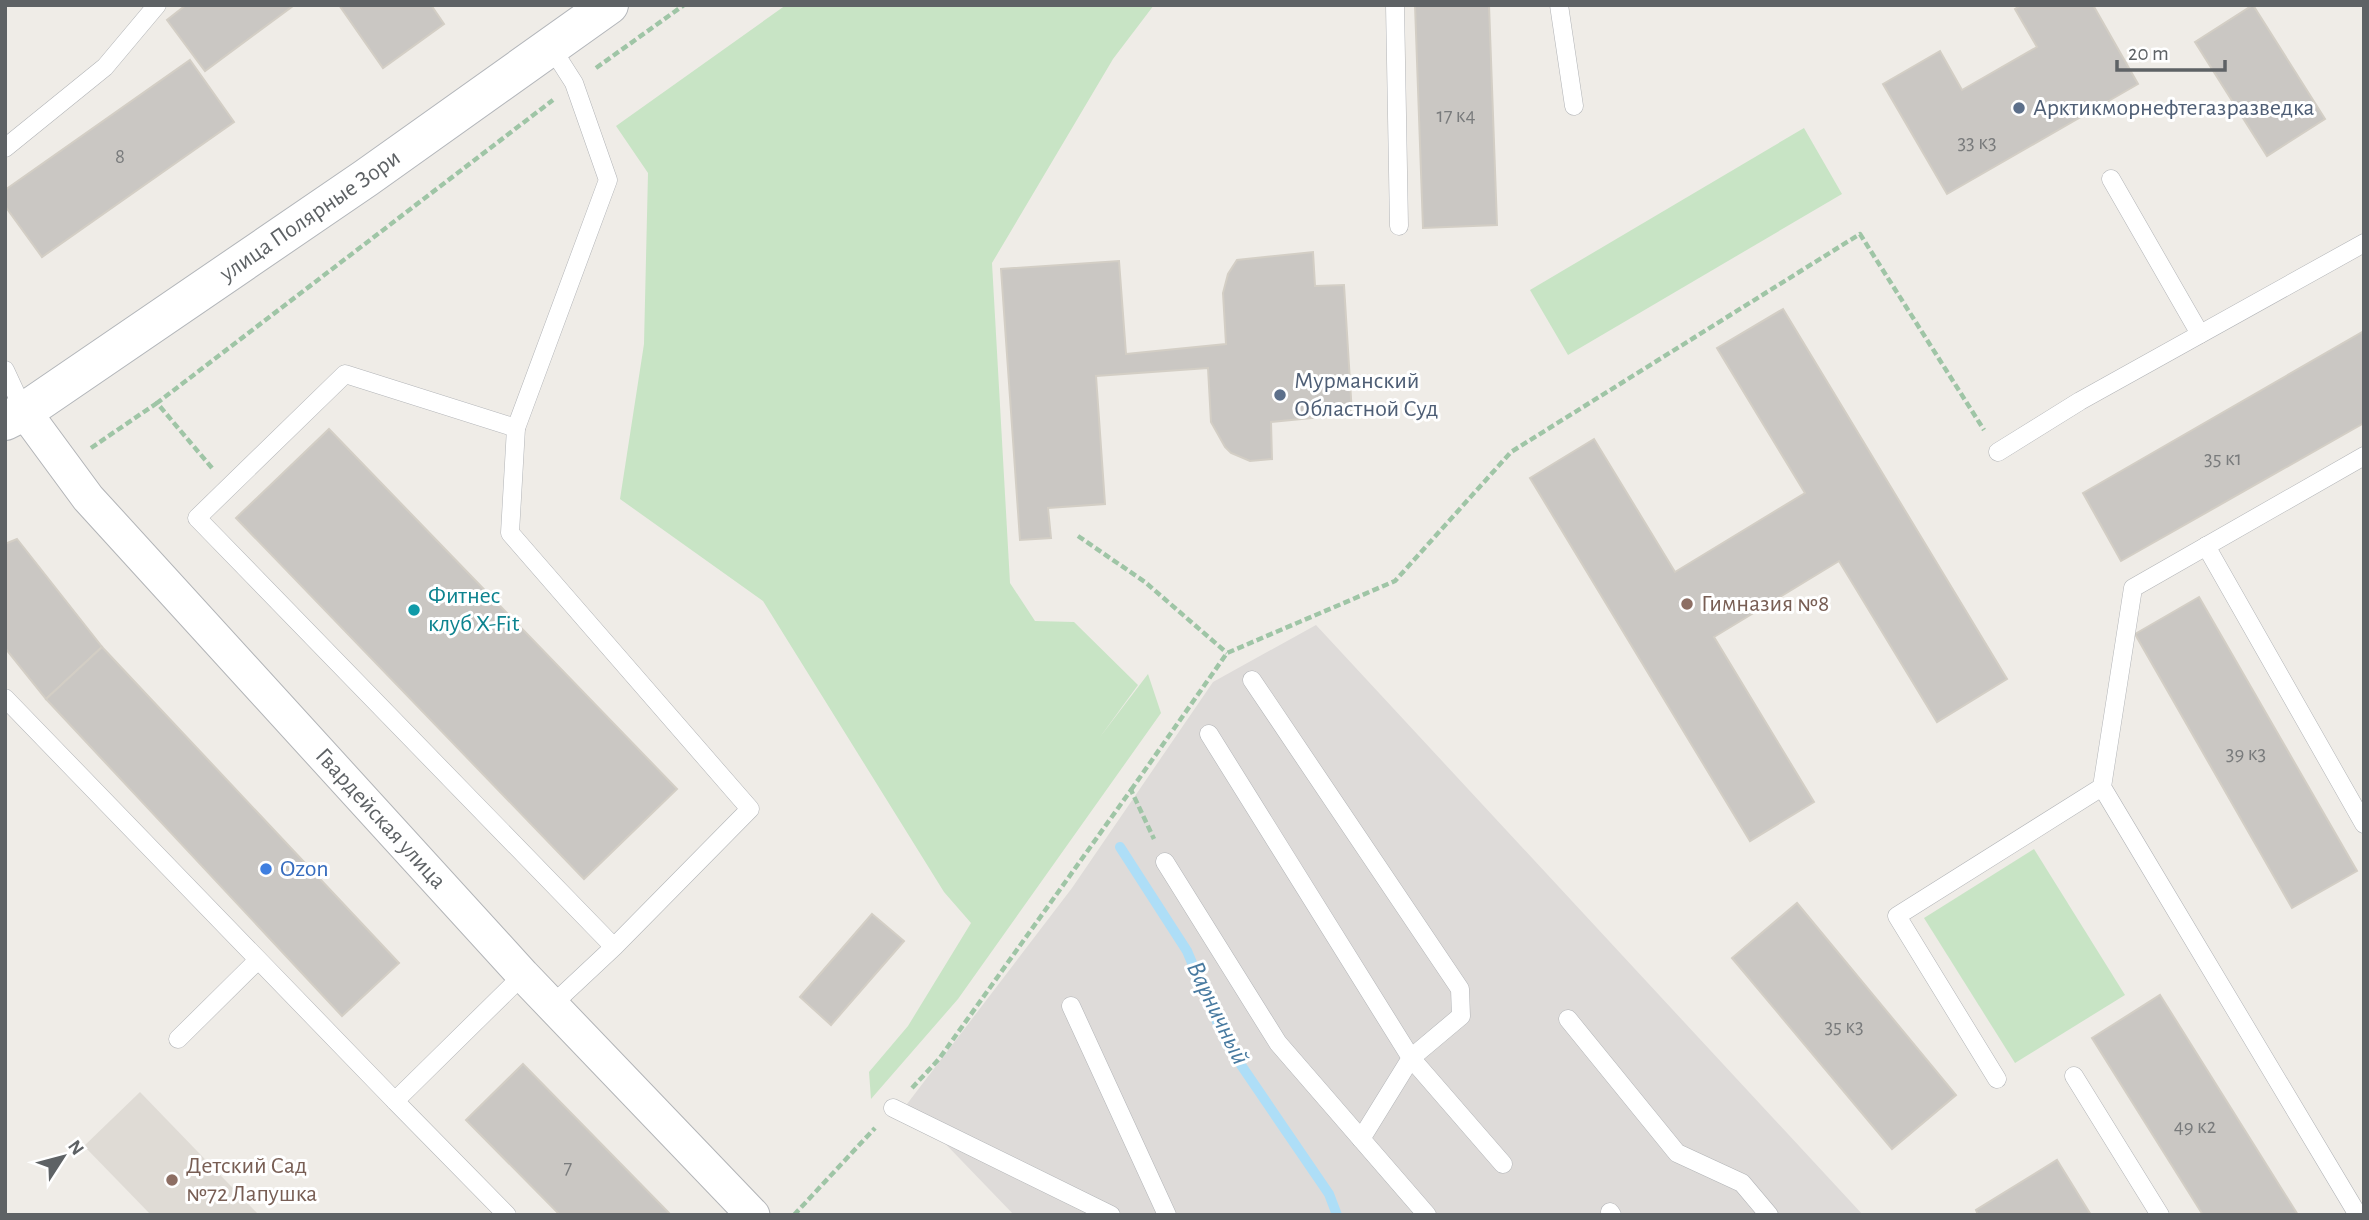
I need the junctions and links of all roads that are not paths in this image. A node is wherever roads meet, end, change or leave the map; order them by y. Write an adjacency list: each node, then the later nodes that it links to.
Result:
1 (157, 5): 7 (lane)
2 (610, 5): 5 (main road, улица Полярные Зори)
3 (1395, 5): 9 (lane)
4 (1559, 5): 6 (lane)
5 (551, 47): 13 (main road, улица Полярные Зори); 14 (lane)
6 (1574, 106)
7 (5, 148)
8 (2111, 179): 11 (lane)
9 (1399, 226)
10 (2364, 243): 11 (lane)
11 (2200, 334): 15 (lane)
12 (5, 370): 13 (lane)
13 (15, 416): 26 (street, Гвардейская улица)
14 (516, 428): 24 (lane); 24 (lane)
15 (1998, 452)
16 (2364, 456): 17 (lane)
17 (2206, 546): 21 (lane); 22 (lane)
18 (1252, 680): 31 (lane)
19 (5, 698): 25 (lane)
20 (1209, 734): 31 (lane)
21 (2102, 787): 33 (lane); 45 (lane)
22 (2364, 824)
23 (1165, 862): 36 (lane)
24 (614, 947): 27 (lane)
25 (258, 960): 30 (lane); 34 (lane)
26 (523, 975): 27 (street, Гвардейская улица); 34 (lane)
27 (552, 1005): 39 (street, Гвардейская улица)
28 (1071, 1006): 41 (lane)
29 (1568, 1019): 43 (lane)
30 (178, 1039)
31 (1411, 1058): 36 (lane); 37 (lane)
32 (2074, 1076): 44 (lane)
33 (1997, 1079)
34 (395, 1101): 38 (lane)
35 (893, 1108): 40 (lane)
36 (1361, 1139): 42 (lane)
37 (1503, 1164)
38 (508, 1215)
39 (753, 1215)
40 (1111, 1215)
41 (1167, 1215)
42 (1427, 1215)
43 (1769, 1215)
44 (2160, 1215)
45 (2358, 1215)

